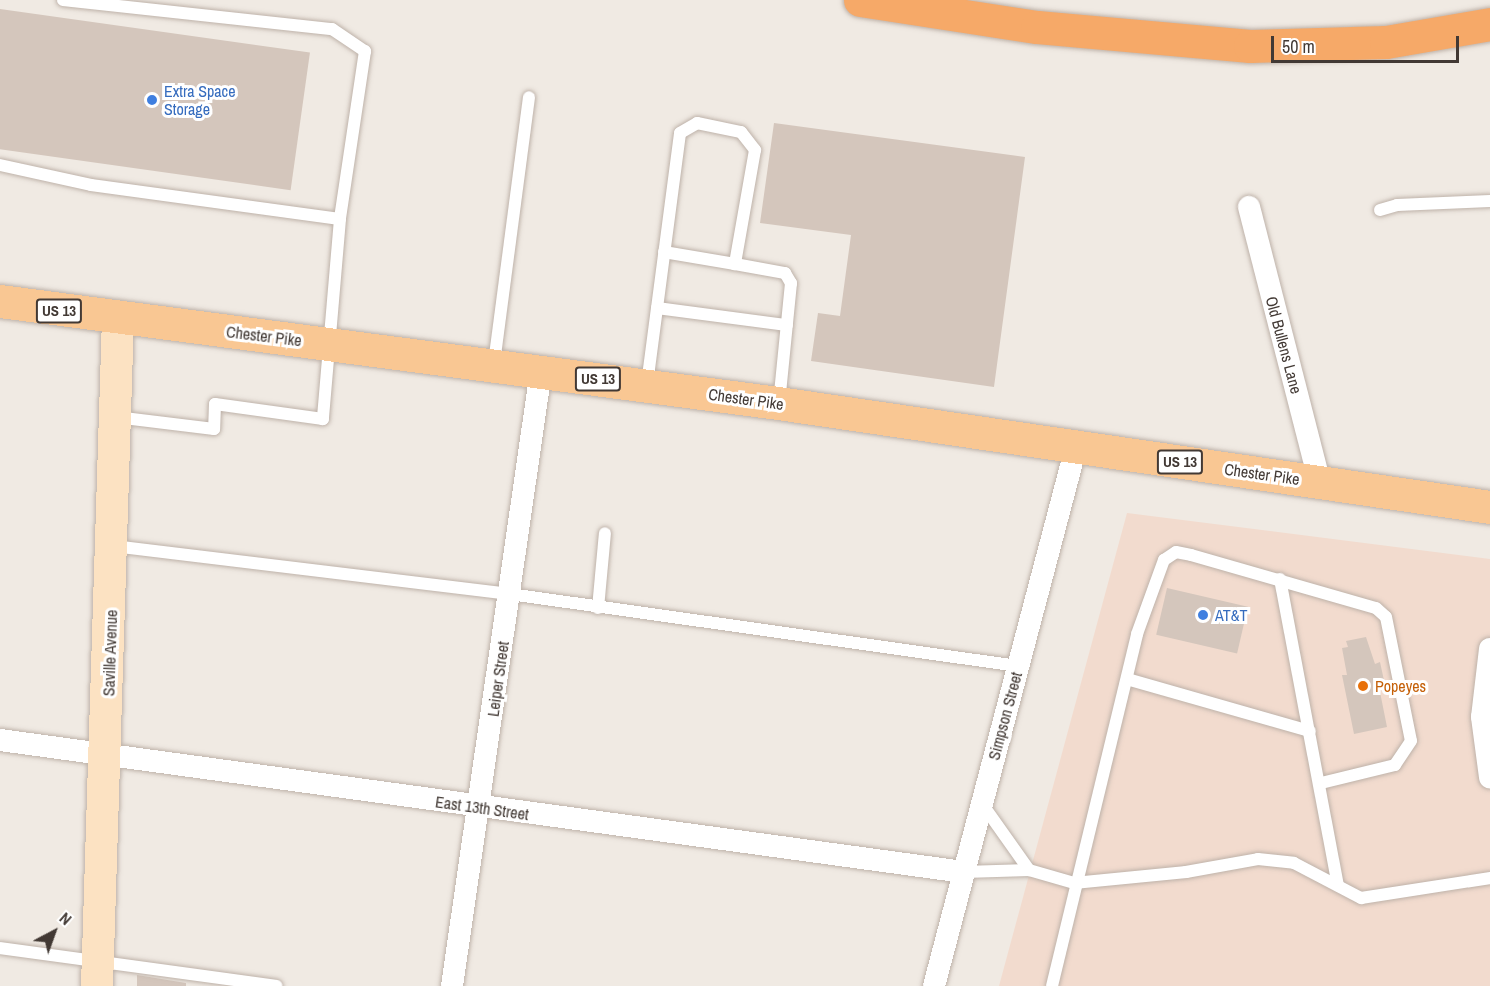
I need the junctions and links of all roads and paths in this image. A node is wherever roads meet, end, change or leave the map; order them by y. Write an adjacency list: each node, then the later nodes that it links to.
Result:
1 (63, 0): 9 (lane)
2 (860, 0): 3 (highway)
3 (1490, 24)
4 (529, 97): 17 (lane)
5 (0, 165): 9 (lane)
6 (1490, 201): 8 (lane)
7 (1249, 207): 23 (street, Old Bullens Lane)
8 (1380, 210)
9 (340, 219): 16 (lane)
10 (664, 252): 11 (lane); 11 (lane); 13 (lane)
11 (735, 264): 15 (lane)
12 (0, 301): 14 (main road, Chester Pike / US 13)
13 (657, 308): 15 (lane); 19 (lane)
14 (118, 319): 16 (main road, Chester Pike / US 13); 21 (street, Saville Avenue)
15 (787, 325): 20 (lane)
16 (332, 344): 17 (main road, Chester Pike / US 13); 21 (lane)
17 (494, 364): 18 (main road, Chester Pike / US 13)
18 (541, 371): 19 (main road, Chester Pike / US 13); 28 (street, Leiper Street)
19 (647, 385): 20 (main road, Chester Pike / US 13)
20 (778, 403): 22 (main road, Chester Pike / US 13)
21 (116, 417): 26 (street, Saville Avenue)
22 (1076, 447): 23 (main road, Chester Pike / US 13); 31 (street, Simpson Street)
23 (1320, 483): 24 (main road, Chester Pike / US 13)
24 (1490, 507)
25 (604, 533): 29 (lane)
26 (113, 546): 28 (lane); 35 (street, Saville Avenue)
27 (1280, 579): 32 (lane); 33 (lane); 37 (lane)
28 (510, 594): 29 (lane); 39 (street, Leiper Street)
29 (598, 608): 31 (lane)
30 (1490, 650): 36 (street)
31 (1018, 666): 38 (street, Simpson Street)
32 (1127, 679): 33 (lane); 43 (lane)
33 (1310, 731): 37 (lane)
34 (0, 740): 35 (street, East 13th Street)
35 (107, 756): 39 (street, East 13th Street); 46 (street, Saville Avenue)
36 (1490, 777)
37 (1321, 783): 44 (lane)
38 (982, 802): 40 (lane); 41 (street, Simpson Street)
39 (479, 807): 41 (street, East 13th Street); 48 (street, Leiper Street)
40 (1029, 870): 41 (lane); 43 (lane)
41 (964, 872): 49 (street, Simpson Street)
42 (1490, 878): 44 (lane)
43 (1074, 883): 44 (lane); 50 (lane)
44 (1338, 885)
45 (0, 948): 46 (lane)
46 (97, 974): 47 (lane)
47 (276, 986)
48 (452, 986)
49 (934, 986)
50 (1052, 986)

